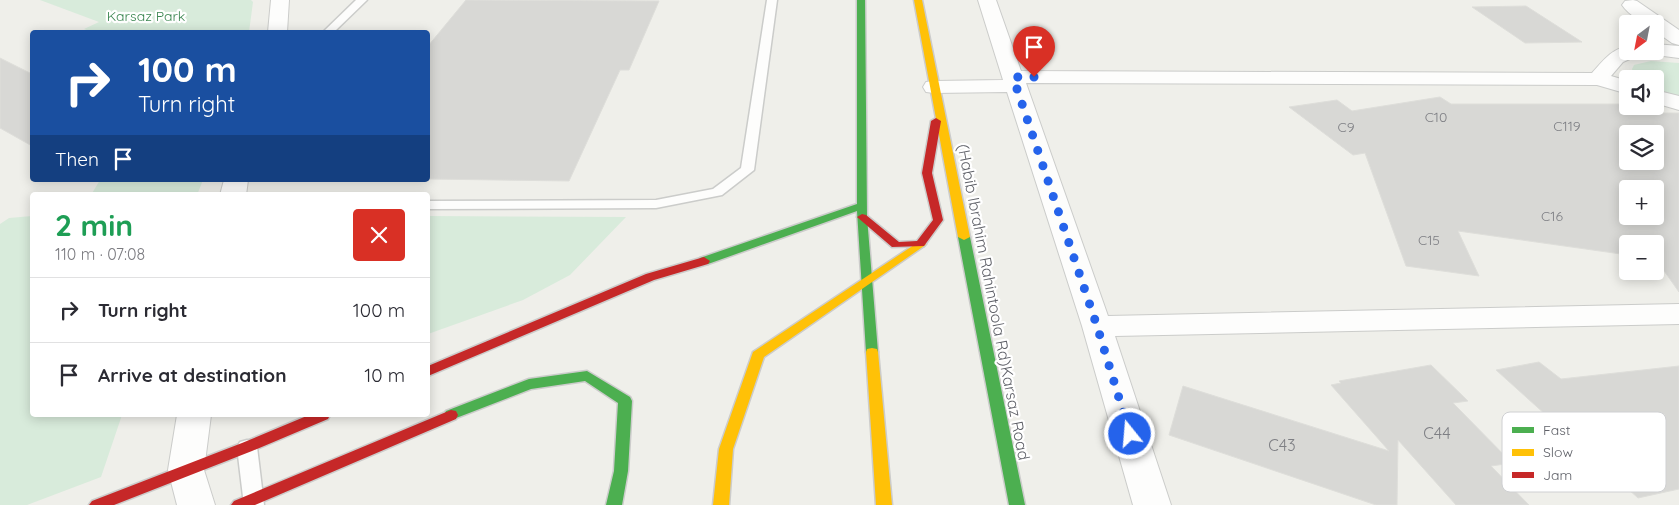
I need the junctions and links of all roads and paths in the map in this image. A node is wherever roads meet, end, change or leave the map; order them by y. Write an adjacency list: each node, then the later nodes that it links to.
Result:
1 (280, 0): 8 (street)
2 (362, 0): 9 (lane)
3 (772, 0): 20 (lane)
4 (861, 0): 21 (main road)
5 (918, 0): 17 (main road, (Habib Ibrahim Rahintoola Rd)Karsaz Road)
6 (987, 0): 15 (street)
7 (1631, 5): 10 (street)
8 (278, 30)
9 (330, 30)
10 (1679, 39)
11 (1664, 51): 12 (street)
12 (1679, 52)
13 (1619, 54): 14 (street)
14 (1598, 80): 15 (street); 16 (street)
15 (1015, 81): 17 (street); 25 (street)
16 (1619, 86)
17 (936, 96): 22 (main road); 37 (main road, (Habib Ibrahim Rahintoola Rd)Karsaz Road)
18 (1664, 99): 19 (street)
19 (1679, 103)
20 (430, 206)
21 (862, 212): 22 (main road); 23 (main road); 26 (main road)
22 (920, 244): 23 (main road)
23 (866, 282): 35 (main road); 36 (main road)
24 (1679, 314): 25 (street)
25 (1097, 326): 38 (street)
26 (430, 370)
27 (194, 417): 30 (street)
28 (318, 417): 29 (main road)
29 (247, 447): 30 (main road); 31 (lane)
30 (186, 470): 32 (main road); 33 (street)
31 (248, 503): 34 (main road)
32 (97, 505)
33 (196, 505)
34 (614, 505)
35 (721, 505)
36 (884, 505)
37 (1017, 505)
38 (1152, 505)

